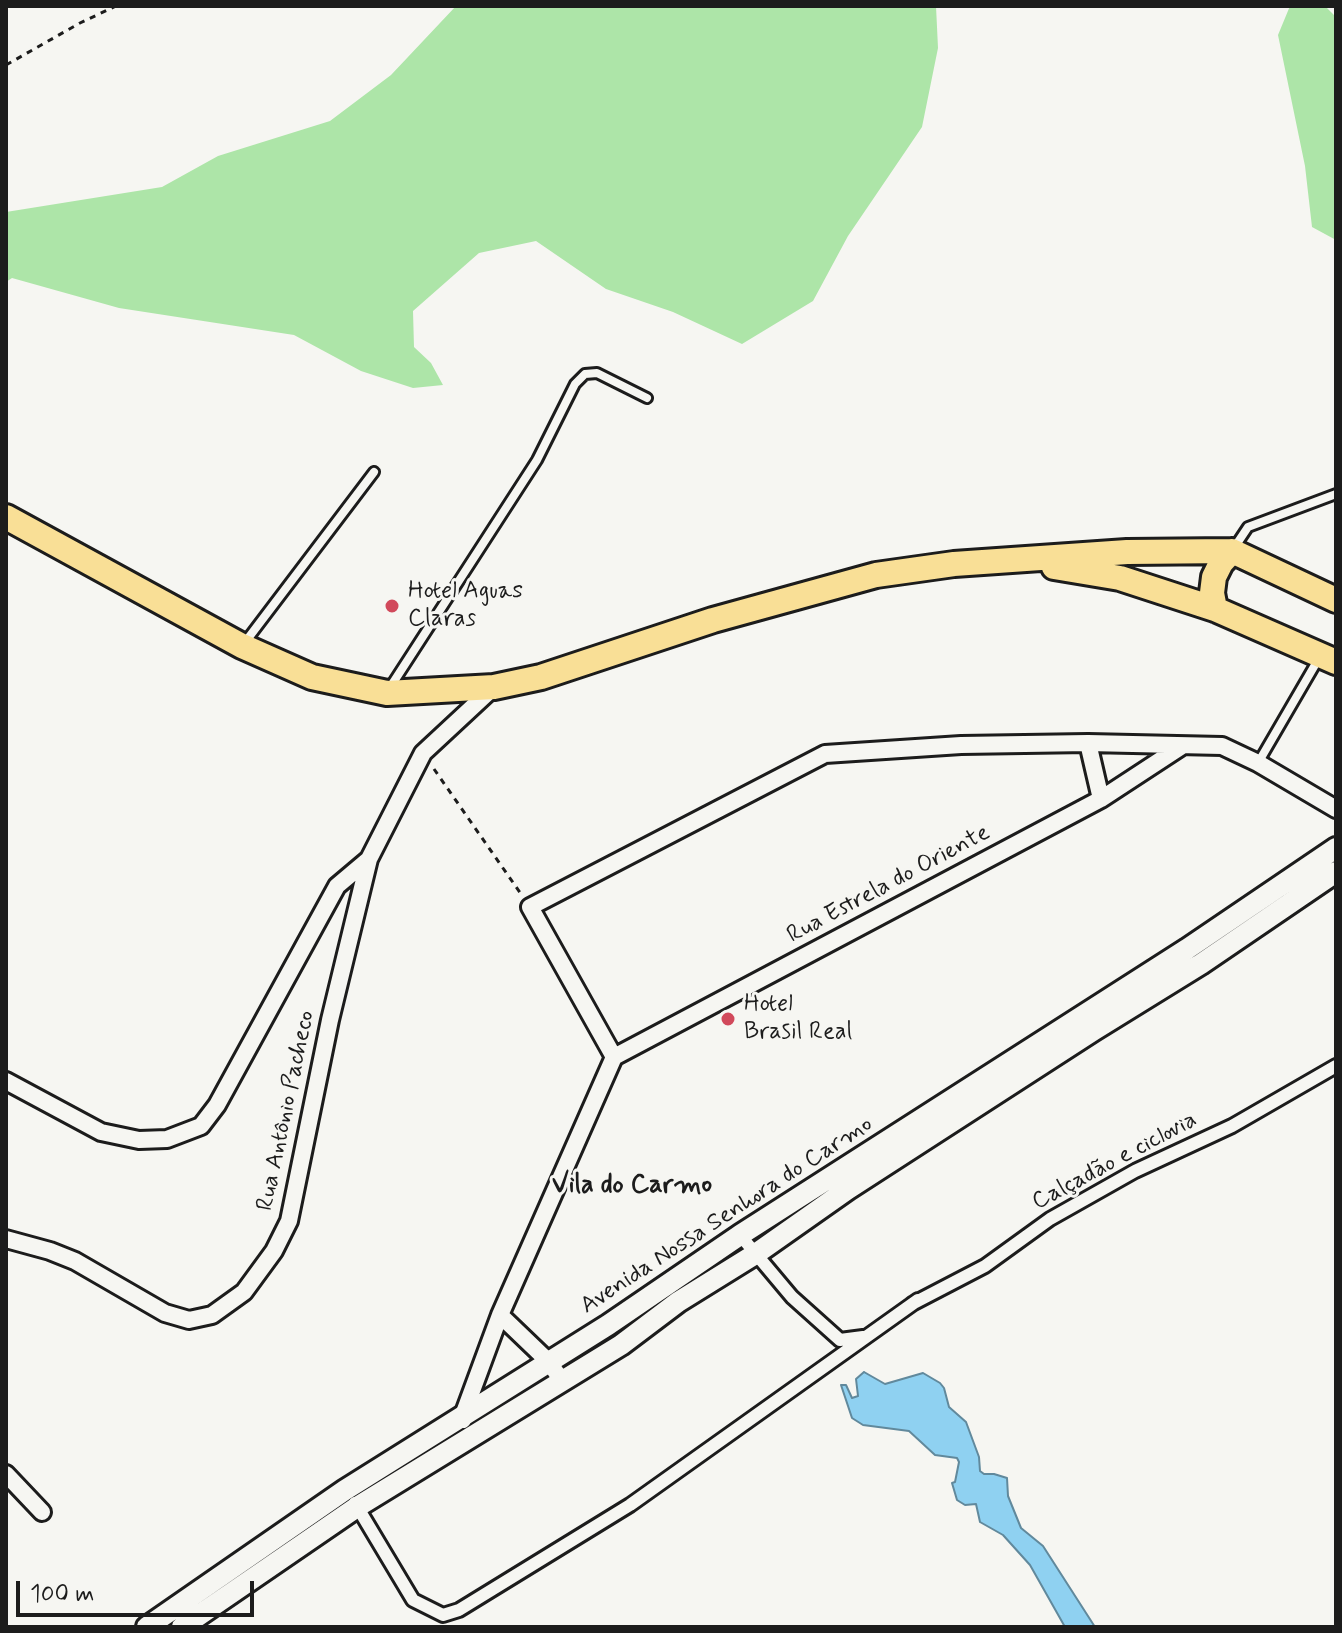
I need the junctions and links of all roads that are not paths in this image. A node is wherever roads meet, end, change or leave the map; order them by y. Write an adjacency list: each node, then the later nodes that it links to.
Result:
1 (647, 398): 12 (lane)
2 (374, 472): 9 (lane)
3 (1336, 494): 5 (lane)
4 (6, 517): 9 (main road)
5 (1232, 551): 6 (main road); 7 (main road); 8 (main road)
6 (1020, 561): 8 (main road); 11 (main road)
7 (1336, 600)
8 (1215, 609): 10 (main road)
9 (242, 646): 12 (main road)
10 (1329, 658): 15 (lane)
11 (494, 687): 12 (main road); 19 (street)
12 (387, 693)
13 (1088, 743): 14 (street); 16 (street); 22 (street)
14 (1182, 746): 15 (street); 16 (street, Rua Estrela do Oriente)
15 (1258, 763): 17 (street)
16 (1101, 799): 22 (street, Rua Estrela do Oriente)
17 (1336, 809)
18 (1336, 848): 21 (street, Avenida Nossa Senhora do Carmo)
19 (369, 859): 24 (street); 27 (street, Rua Antônio Pacheco)
20 (1336, 872): 21 (street, Avenida Nossa Senhora do Carmo)
21 (1194, 956): 25 (street, Avenida Nossa Senhora do Carmo)
22 (614, 1057): 31 (street)
23 (1336, 1066): 30 (street, Calçadão e ciclovia)
24 (6, 1081)
25 (842, 1182): 26 (street, Avenida Nossa Senhora do Carmo); 28 (street, Avenida Nossa Senhora do Carmo)
26 (740, 1235): 28 (street); 29 (street, Avenida Nossa Senhora do Carmo)
27 (6, 1239)
28 (757, 1253): 29 (street, Avenida Nossa Senhora do Carmo); 30 (street)
29 (672, 1294): 32 (street, Avenida Nossa Senhora do Carmo); 33 (street, Avenida Nossa Senhora do Carmo)
30 (918, 1300): 37 (street)
31 (500, 1315): 32 (street); 34 (street)
32 (549, 1362): 33 (street); 34 (street, Avenida Nossa Senhora do Carmo)
33 (562, 1381): 35 (street, Avenida Nossa Senhora do Carmo)
34 (462, 1418): 35 (street); 37 (street, Avenida Nossa Senhora do Carmo)
35 (473, 1437): 37 (street, Avenida Nossa Senhora do Carmo)
36 (6, 1474): 38 (street)
37 (351, 1498): 39 (street, Avenida Nossa Senhora do Carmo)
38 (42, 1512)
39 (282, 1547): 40 (street, Avenida Nossa Senhora do Carmo); 41 (street, Avenida Nossa Senhora do Carmo)
40 (147, 1627)
41 (182, 1627)

